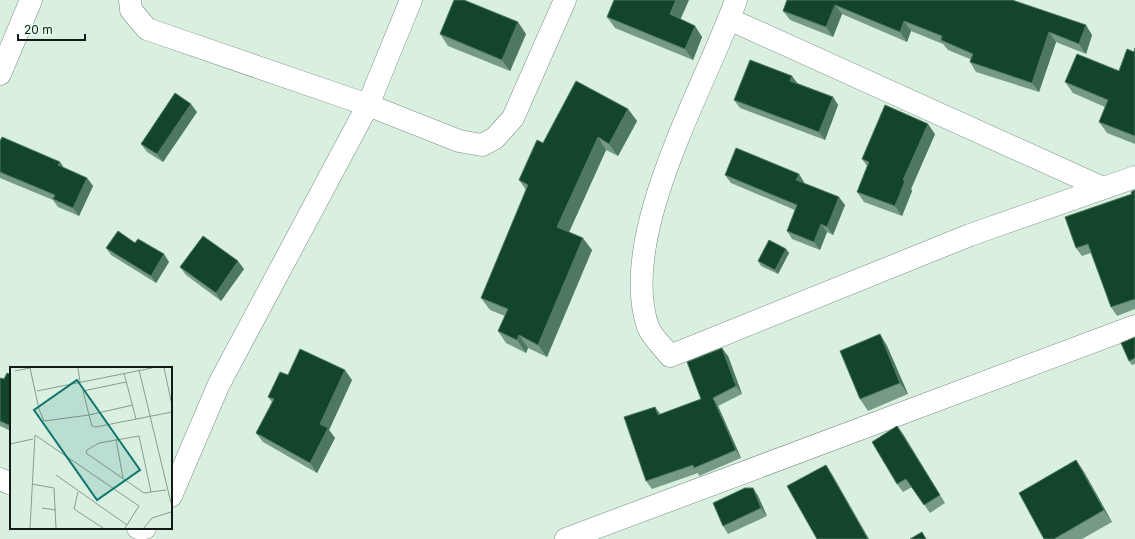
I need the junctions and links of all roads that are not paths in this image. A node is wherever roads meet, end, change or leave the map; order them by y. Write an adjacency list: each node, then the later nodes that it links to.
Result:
1 (31, 0): 6 (street)
2 (130, 0): 7 (street)
3 (411, 0): 7 (street)
4 (565, 0): 7 (street)
5 (733, 10): 9 (street); 9 (street)
6 (0, 74)
7 (368, 105): 13 (street)
8 (1135, 177): 9 (street)
9 (1103, 188)
10 (1135, 326): 14 (street)
11 (0, 479): 12 (street)
12 (10, 484)
13 (172, 494)
14 (566, 539)

